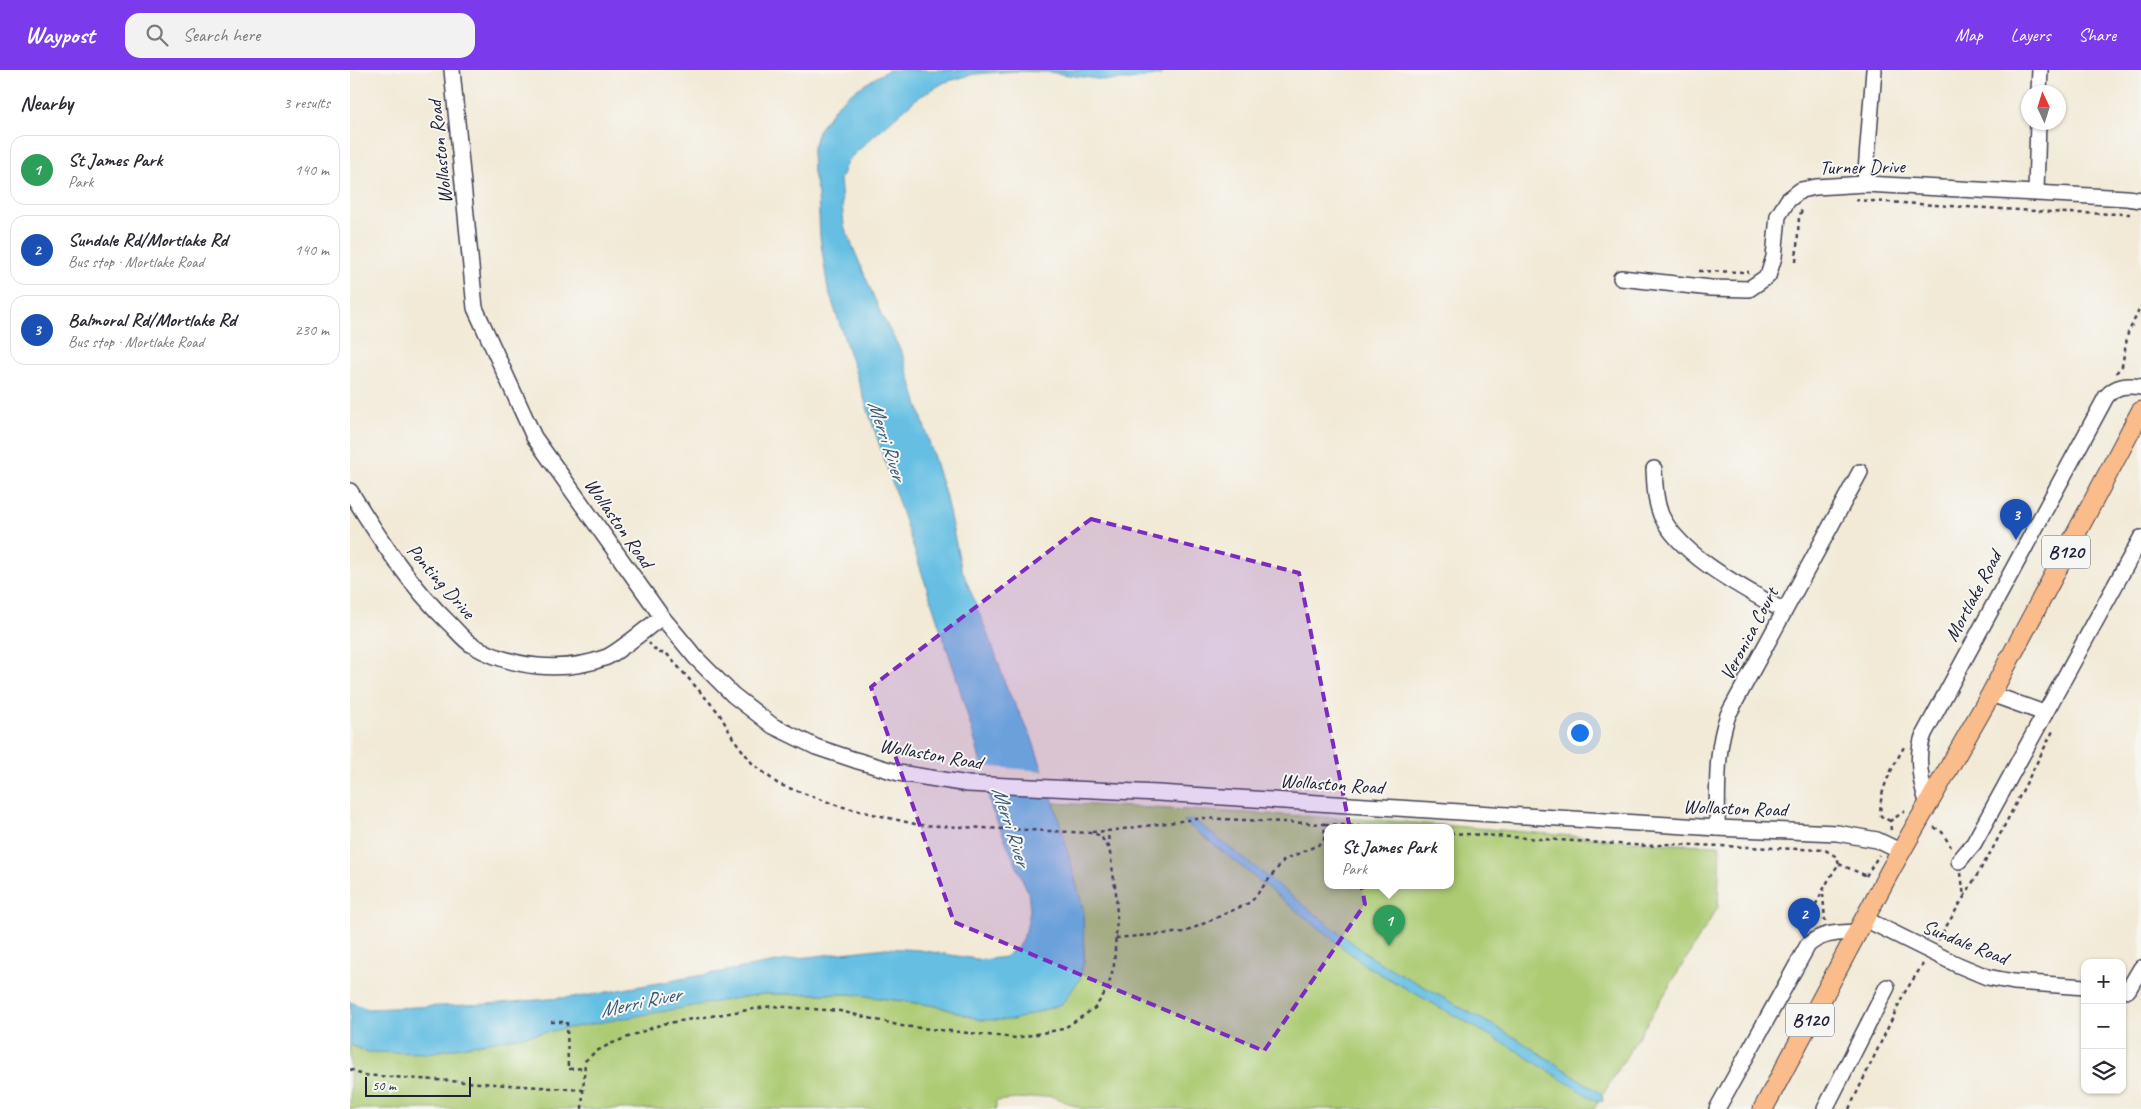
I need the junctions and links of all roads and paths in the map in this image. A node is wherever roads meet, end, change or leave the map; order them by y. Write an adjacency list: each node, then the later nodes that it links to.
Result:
1 (452, 70): 25 (street, Wollaston Road)
2 (1874, 70): 6 (street)
3 (2040, 70): 4 (street)
4 (2039, 85)
5 (2038, 130): 7 (street)
6 (1865, 184): 7 (street, Turner Drive); 12 (street, Turner Drive)
7 (2036, 192): 9 (street, Turner Drive)
8 (1852, 200): 11 (path)
9 (2141, 200)
10 (1804, 204): 13 (path)
11 (2133, 214)
12 (1776, 237): 13 (path); 17 (street, Turner Drive)
13 (1797, 238): 14 (path)
14 (1796, 262)
15 (1699, 271): 16 (path)
16 (1757, 272)
17 (1620, 278)
18 (2141, 387): 29 (street, Mortlake Road)
19 (2141, 411): 27 (main road, B120)
20 (1654, 469): 24 (street)
21 (1860, 472): 24 (street, Veronica Court)
22 (350, 492): 26 (street, Ponting Drive)
23 (2141, 538): 28 (street)
24 (1784, 611): 31 (street, Veronica Court)
25 (662, 617): 26 (street, Ponting Drive); 31 (street, Wollaston Road)
26 (639, 633): 33 (path)
27 (1991, 694): 28 (street); 29 (main road, B120)
28 (2044, 713): 38 (street)
29 (1928, 805): 36 (main road, B120)
30 (1325, 824): 32 (path)
31 (1717, 828): 36 (street, Wollaston Road)
32 (1108, 831): 33 (path); 37 (path)
33 (1080, 833): 37 (path)
34 (1454, 833): 39 (path)
35 (1324, 840): 44 (path)
36 (1902, 852): 40 (main road, B120)
37 (1110, 853): 44 (path)
38 (1959, 861)
39 (1839, 864): 40 (path); 43 (path)
40 (1884, 882): 42 (main road, B120)
41 (1964, 897): 45 (path)
42 (1861, 925): 43 (street); 45 (street, Sundale Road); 56 (main road, B120)
43 (1828, 933): 55 (street)
44 (1116, 938): 51 (path)
45 (1931, 952): 48 (street, Sundale Road); 58 (path)
46 (2141, 968): 49 (street)
47 (1886, 987): 57 (street)
48 (2081, 987)
49 (2130, 990)
50 (551, 1022): 51 (path)
51 (585, 1068): 53 (path)
52 (350, 1069): 53 (path)
53 (583, 1090): 54 (path)
54 (582, 1109)
55 (1718, 1109)
56 (1763, 1109)
57 (1825, 1109)
58 (1849, 1109)

